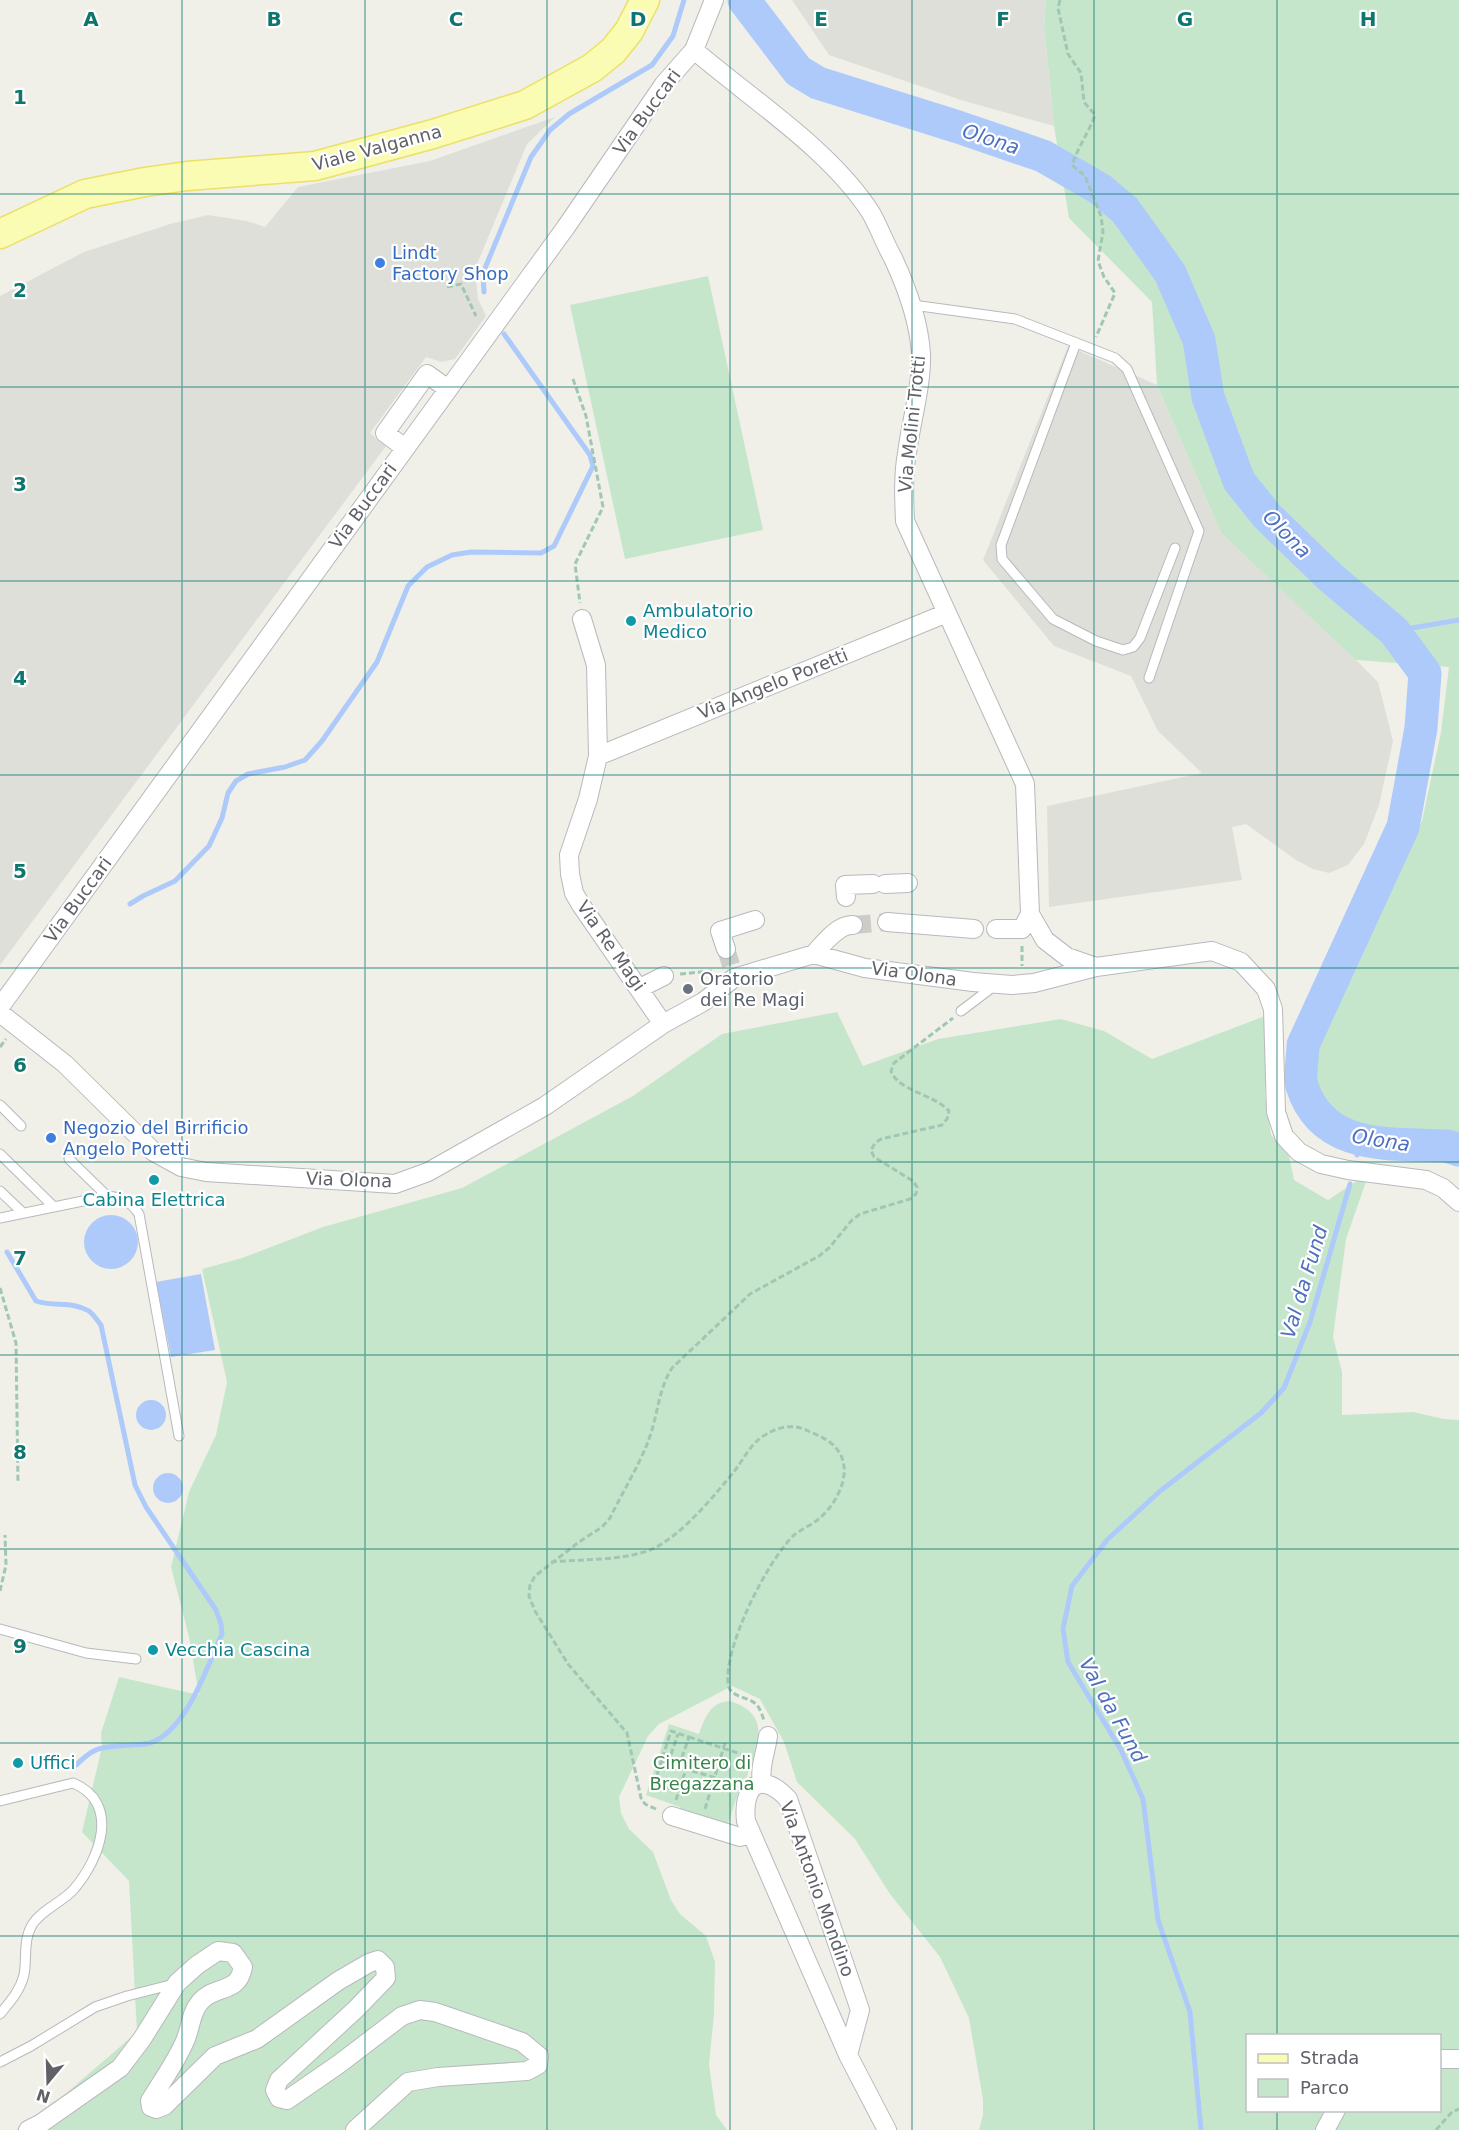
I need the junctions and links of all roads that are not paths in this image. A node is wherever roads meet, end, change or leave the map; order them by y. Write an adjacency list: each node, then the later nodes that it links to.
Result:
1 (645, 0): 4 (main road, Viale Valganna)
2 (714, 0): 3 (street, Via Buccari)
3 (694, 50): 5 (street, Via Molini Trotti); 7 (street, Via Buccari)
4 (0, 234)
5 (913, 305): 6 (lane); 10 (street, Via Molini Trotti)
6 (1076, 343): 9 (lane); 12 (lane)
7 (448, 389): 8 (street, Via Buccari); 8 (street)
8 (405, 448): 28 (street, Via Buccari)
9 (1175, 548)
10 (947, 613): 13 (street, Via Angelo Poretti); 18 (street, Via Molini Trotti)
11 (582, 619): 13 (street, Via Re Magi)
12 (1149, 678)
13 (598, 756): 27 (street, Via Re Magi)
14 (908, 883): 15 (street)
15 (840, 889)
16 (755, 920): 23 (street)
17 (887, 922): 20 (street)
18 (1026, 922): 21 (street); 24 (street, Via Molini Trotti)
19 (849, 923): 22 (street)
20 (974, 929)
21 (996, 929)
22 (814, 954): 23 (street, Via Olona); 26 (street, Via Olona)
23 (730, 965): 31 (street, Via Olona)
24 (1096, 967): 26 (street, Via Olona); 38 (street, Via Olona)
25 (664, 976): 27 (street, Via Re Magi)
26 (996, 984): 29 (lane)
27 (640, 988): 31 (street, Via Re Magi)
28 (0, 1007)
29 (962, 1011)
30 (0, 1013): 31 (street, Via Olona)
31 (663, 1024)
32 (0, 1106): 33 (lane)
33 (21, 1126)
34 (0, 1154): 39 (lane)
35 (69, 1159): 37 (lane)
36 (0, 1191): 40 (lane)
37 (106, 1197): 39 (lane); 42 (lane)
38 (1459, 1202)
39 (54, 1207): 40 (lane)
40 (23, 1213): 41 (lane)
41 (0, 1218)
42 (179, 1436)
43 (0, 1629): 44 (lane)
44 (136, 1659)
45 (768, 1736): 46 (street)
46 (762, 1783): 49 (street, Via Antonio Mondino); 52 (street, Via Antonio Mondino)
47 (0, 1800): 51 (lane)
48 (672, 1816): 49 (street)
49 (750, 1833): 52 (street, Via Antonio Mondino)
50 (177, 1983): 55 (lane); 57 (street); 58 (street)
51 (0, 2014)
52 (848, 2055): 59 (street, Via Antonio Mondino)
53 (1441, 2059): 54 (street)
54 (1459, 2060)
55 (0, 2062)
56 (1335, 2112): 60 (street)
57 (28, 2130)
58 (355, 2130)
59 (886, 2130)
60 (1325, 2130)

